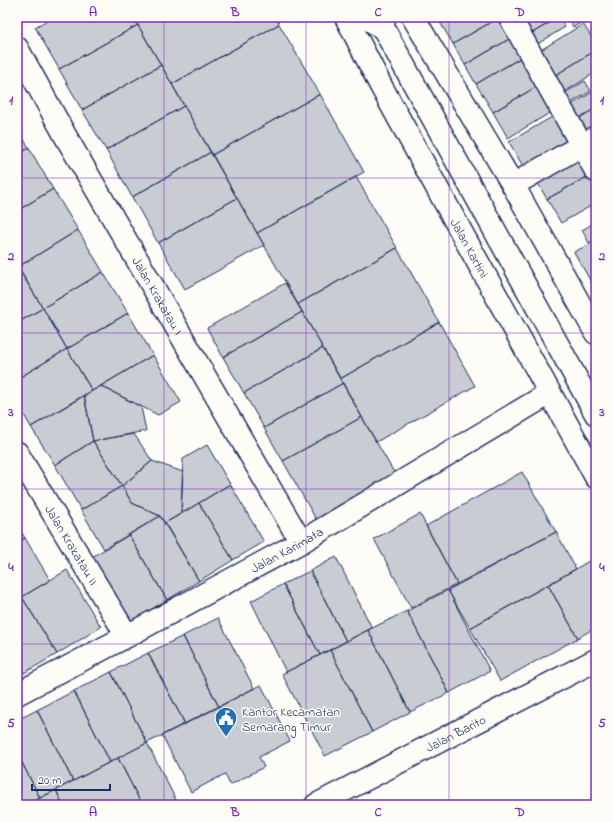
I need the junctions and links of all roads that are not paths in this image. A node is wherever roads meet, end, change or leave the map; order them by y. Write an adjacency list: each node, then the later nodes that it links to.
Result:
1 (346, 17): 10 (street, Jalan Kartini)
2 (413, 17): 8 (street)
3 (510, 17): 6 (street)
4 (379, 24): 11 (street)
5 (17, 48): 14 (street, Jalan Krakatau I)
6 (589, 141): 7 (street); 8 (street)
7 (596, 171)
8 (513, 185): 9 (street)
9 (596, 333)
10 (550, 393): 13 (street, Jalan Kartini); 14 (street, Jalan Karimata)
11 (596, 414)
12 (17, 452): 15 (street, Jalan Krakatau II)
13 (596, 476)
14 (301, 542): 15 (street, Jalan Karimata)
15 (127, 636): 17 (street, Jalan Karimata)
16 (596, 660): 18 (street, Jalan Barito)
17 (17, 694)
18 (316, 805)

